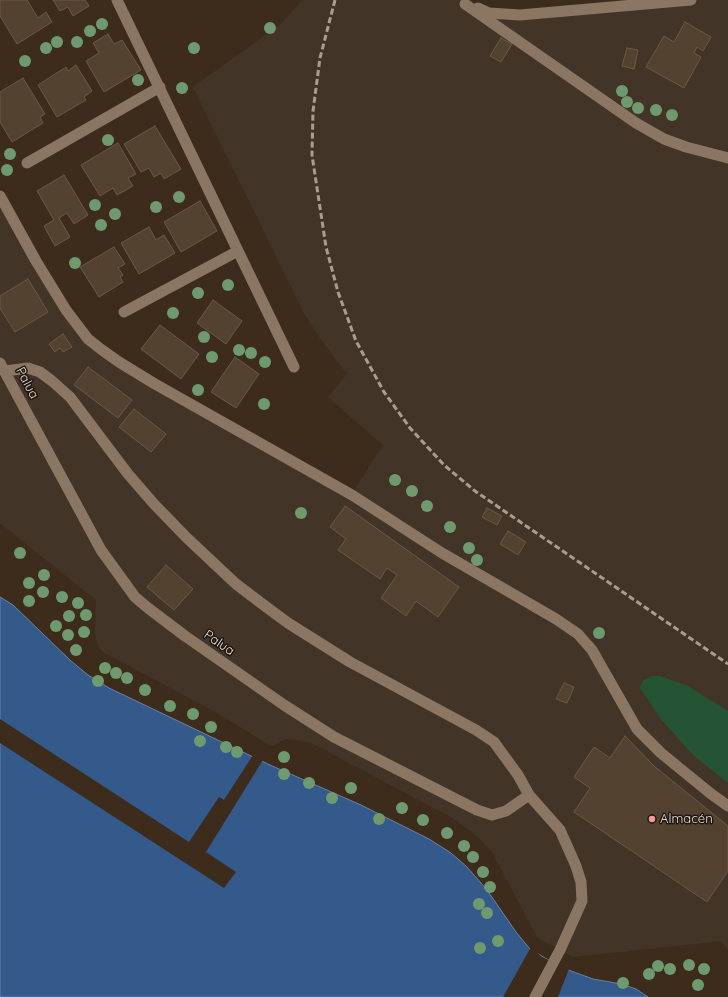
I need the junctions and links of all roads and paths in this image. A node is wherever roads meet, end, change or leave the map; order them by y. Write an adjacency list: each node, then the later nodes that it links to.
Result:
1 (117, 0): 4 (street)
2 (691, 0): 3 (street)
3 (462, 2): 5 (street)
4 (160, 87): 6 (street); 8 (street)
5 (728, 158)
6 (27, 163)
7 (0, 196): 13 (street)
8 (238, 251): 9 (street); 11 (street)
9 (124, 312)
10 (2, 367): 12 (street); 12 (street, Palua)
11 (294, 367)
12 (529, 795): 14 (street)
13 (728, 806)
14 (535, 997)

